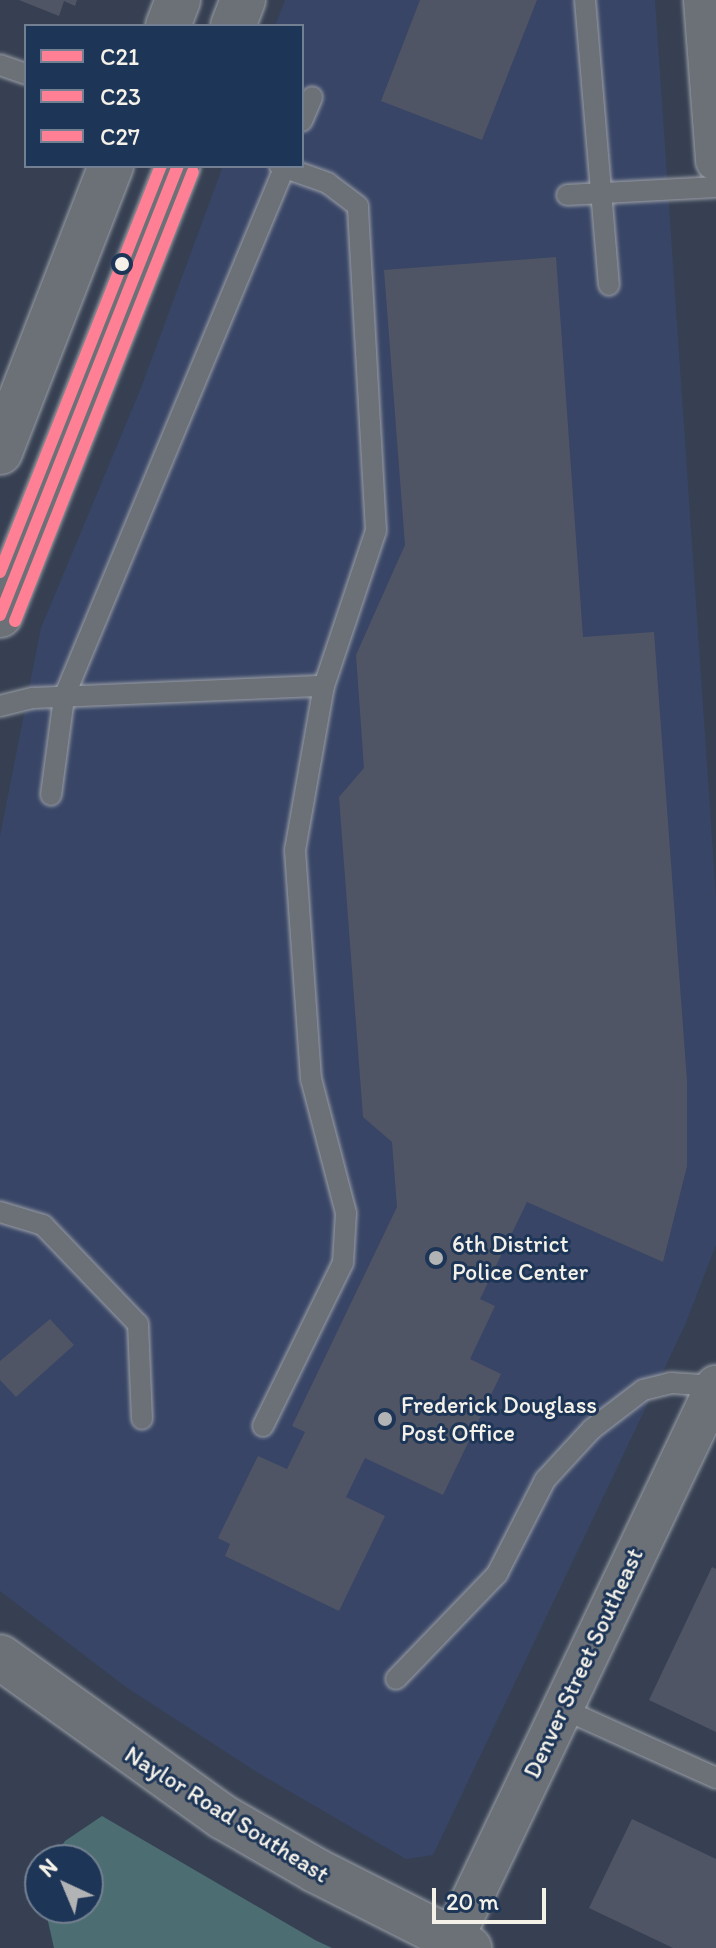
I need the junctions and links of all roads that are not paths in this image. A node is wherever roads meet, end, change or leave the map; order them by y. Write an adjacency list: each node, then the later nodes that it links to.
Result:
1 (178, 0): 5 (main road)
2 (243, 0): 6 (main road)
3 (585, 0): 17 (lane)
4 (704, 0): 11 (street)
5 (169, 24)
6 (234, 24)
7 (0, 65): 8 (lane)
8 (24, 73)
9 (312, 97): 10 (lane)
10 (304, 116)
11 (716, 161)
12 (110, 168): 20 (main road)
13 (177, 168): 21 (main road)
14 (283, 168): 23 (lane)
15 (286, 168): 22 (lane)
16 (716, 187): 17 (lane)
17 (603, 193): 18 (lane); 19 (lane)
18 (567, 195)
19 (609, 285)
20 (0, 452)
21 (0, 615)
22 (324, 686): 23 (lane); 29 (lane)
23 (64, 697): 24 (lane); 25 (lane)
24 (0, 706)
25 (51, 795)
26 (0, 1212): 28 (lane)
27 (716, 1386): 31 (lane); 32 (street, Denver Street Southeast)
28 (142, 1419)
29 (263, 1426)
30 (0, 1657): 34 (main road, Naylor Road Southeast)
31 (396, 1679)
32 (561, 1708): 33 (lane); 34 (street, Denver Street Southeast)
33 (716, 1778)
34 (461, 1944)

